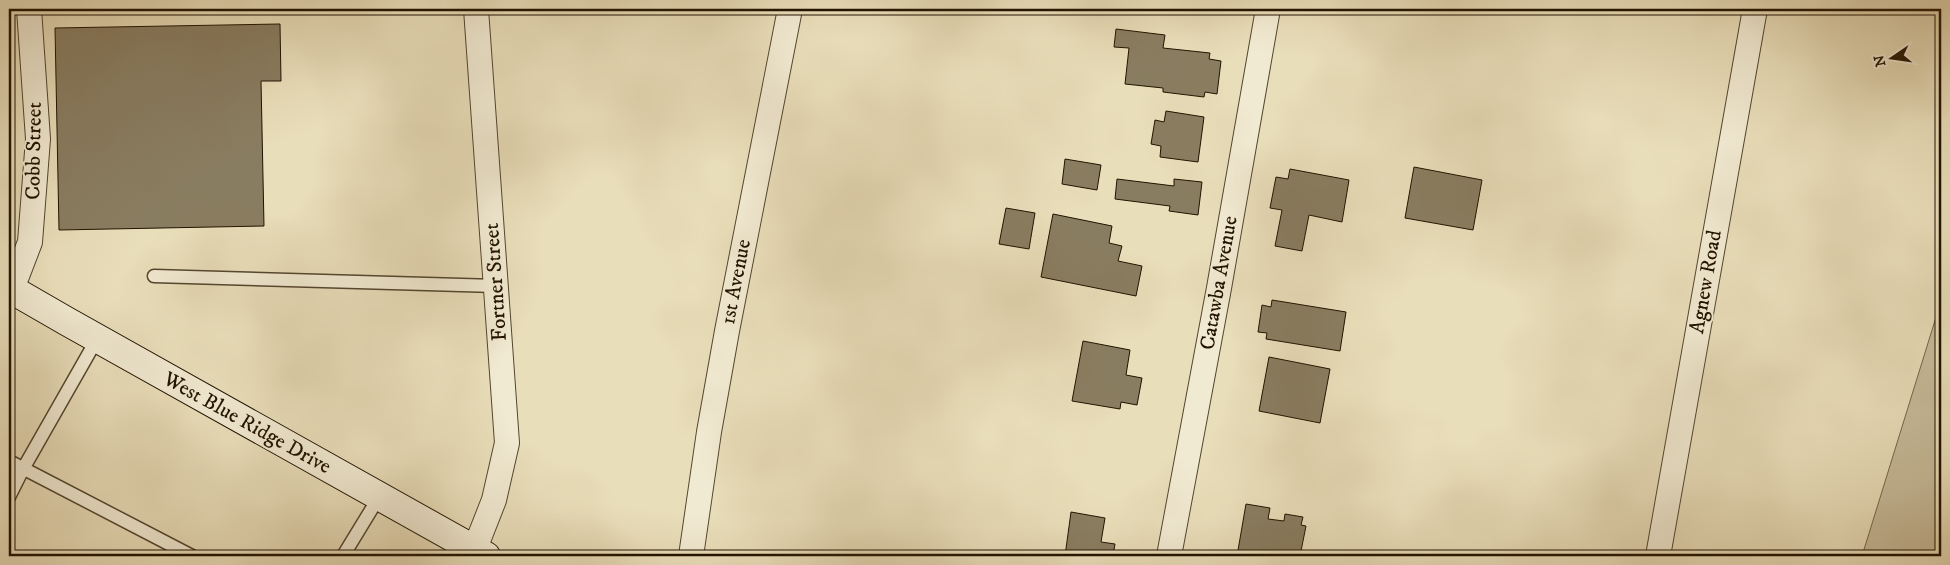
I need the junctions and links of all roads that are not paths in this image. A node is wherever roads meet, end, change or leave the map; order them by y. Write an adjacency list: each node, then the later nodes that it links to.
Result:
1 (29, 9): 8 (street, Cobb Street)
2 (476, 9): 7 (street, Fortner Street)
3 (790, 9): 17 (street, 1st Avenue)
4 (1268, 9): 18 (street, Catawba Avenue)
5 (1755, 9): 19 (street, Agnew Road)
6 (154, 276): 7 (lane)
7 (496, 286): 14 (street, Fortner Street)
8 (10, 288): 9 (main road, West Blue Ridge Drive)
9 (97, 339): 11 (lane); 12 (main road, West Blue Ridge Drive)
10 (9, 460): 11 (lane)
11 (23, 469): 13 (lane); 15 (lane)
12 (379, 496): 14 (main road, West Blue Ridge Drive); 16 (lane)
13 (9, 497)
14 (478, 554)
15 (192, 556)
16 (343, 556)
17 (691, 556)
18 (1169, 556)
19 (1658, 556)

